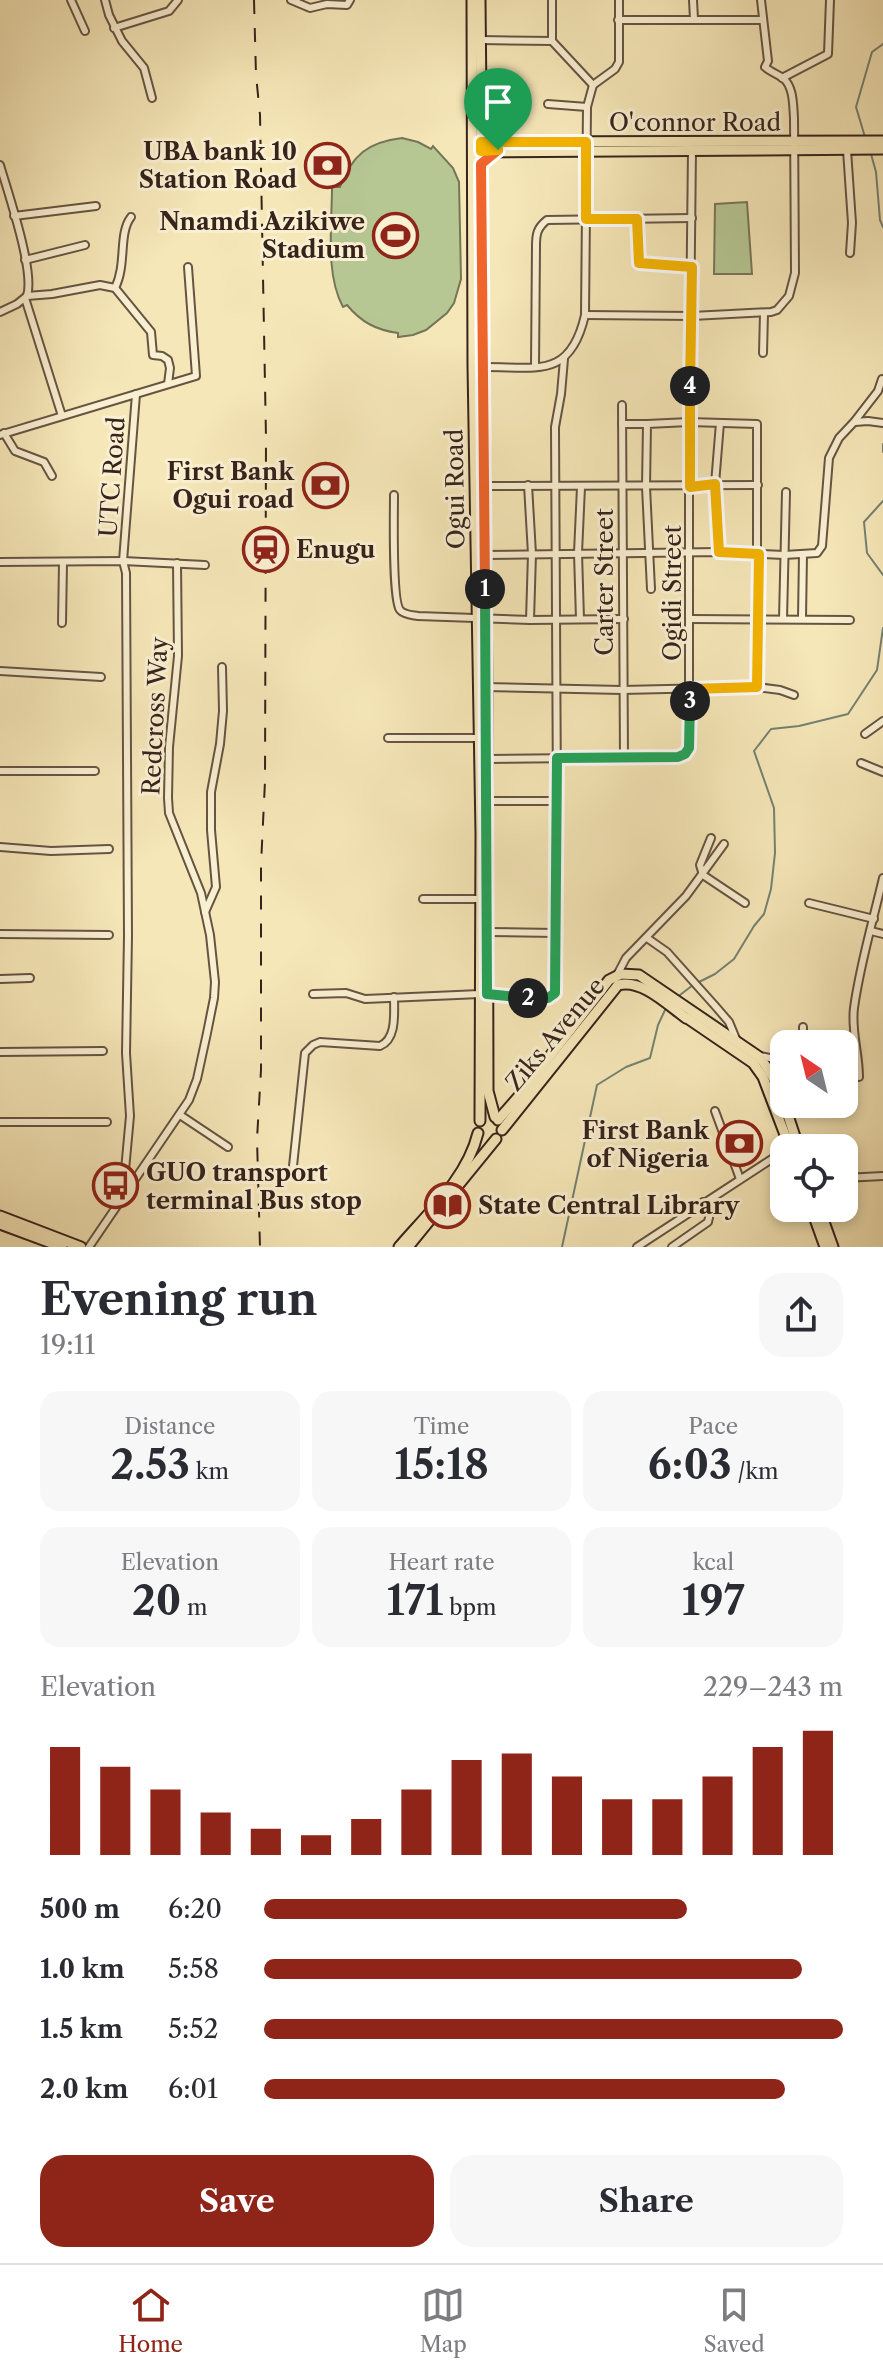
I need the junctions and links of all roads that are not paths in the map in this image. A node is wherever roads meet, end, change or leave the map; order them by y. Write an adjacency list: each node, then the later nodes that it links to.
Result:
1 (71, 0): 19 (street)
2 (105, 0): 18 (street)
3 (178, 0): 18 (street)
4 (291, 0): 14 (street)
5 (350, 0): 13 (street)
6 (472, 0): 20 (main road, Ogui Road)
7 (480, 0): 20 (main road, Ogui Road)
8 (552, 0): 21 (street)
9 (619, 0): 16 (street)
10 (693, 0): 15 (street)
11 (761, 0): 17 (street)
12 (830, 0): 22 (street)
13 (328, 2): 14 (street)
14 (316, 3)
15 (694, 19): 16 (street); 17 (street)
16 (618, 20): 23 (street)
17 (762, 20): 22 (street)
18 (114, 28): 24 (street)
19 (85, 31)
20 (476, 40): 21 (street); 27 (main road, Ogui Road); 32 (main road, Ogui Road)
21 (552, 41): 23 (street)
22 (782, 78): 31 (street)
23 (593, 85): 26 (street)
24 (152, 98)
25 (548, 104): 26 (street)
26 (587, 107): 29 (street)
27 (480, 128): 32 (main road, Ogui Road); 33 (main road)
28 (883, 141): 34 (main road)
29 (586, 146): 30 (main road, O'connor Road); 33 (main road, O'connor Road); 42 (street)
30 (692, 146): 31 (main road, O'connor Road); 41 (street, Ogidi Street)
31 (795, 146): 34 (main road, O'connor Road); 52 (street)
32 (477, 147): 33 (main road, O'connor Road); 36 (main road, Ogui Road); 57 (main road, Ogui Road)
33 (498, 147): 36 (main road)
34 (846, 147): 35 (main road); 45 (street)
35 (883, 149)
36 (481, 164): 57 (main road, Ogui Road)
37 (0, 165): 39 (street)
38 (96, 206): 39 (street)
39 (14, 216): 46 (street)
40 (131, 217): 49 (street)
41 (692, 218): 43 (street); 48 (street, Ogidi Street)
42 (586, 219): 43 (street); 53 (street); 58 (street)
43 (637, 219): 48 (street)
44 (85, 245): 46 (street)
45 (850, 253)
46 (25, 260): 50 (street)
47 (188, 267): 60 (street)
48 (692, 267): 54 (street, Ogidi Street)
49 (115, 288): 50 (street); 60 (street)
50 (26, 297): 51 (street); 63 (street)
51 (0, 312)
52 (764, 313): 54 (street); 55 (street)
53 (585, 315): 54 (street); 56 (street)
54 (692, 316): 64 (street, Ogidi Street)
55 (763, 353)
56 (564, 359): 58 (street); 76 (street)
57 (478, 366): 58 (street); 75 (main road, Ogui Road)
58 (535, 367)
59 (882, 379): 65 (street)
60 (168, 384): 61 (street)
61 (136, 394): 63 (street); 94 (street, UTC Road)
62 (622, 405): 68 (street, Carter Street)
63 (62, 416): 70 (street)
64 (689, 422): 66 (street); 69 (street); 80 (street, Ogidi Street)
65 (854, 422): 67 (street); 91 (street)
66 (720, 423): 72 (street); 74 (street)
67 (883, 423)
68 (622, 424): 69 (street); 78 (street, Carter Street)
69 (647, 424): 79 (street)
70 (2, 434): 71 (street)
71 (52, 476)
72 (715, 484): 74 (street); 80 (street); 84 (street)
73 (528, 485): 75 (street); 76 (street); 87 (street)
74 (758, 485): 90 (street)
75 (480, 486): 92 (main road, Ogui Road); 100 (main road, Ogui Road)
76 (554, 486): 77 (street); 88 (street)
77 (581, 487): 78 (street); 85 (street)
78 (622, 487): 79 (street); 86 (street, Carter Street)
79 (646, 487): 80 (street); 83 (street)
80 (690, 487): 89 (street, Ogidi Street)
81 (786, 492): 93 (street)
82 (394, 495): 100 (street)
83 (650, 552): 86 (street); 89 (street); 99 (street)
84 (719, 552): 89 (street); 90 (street)
85 (578, 553): 86 (street); 88 (street); 104 (street)
86 (622, 553): 105 (street, Carter Street)
87 (532, 554): 88 (street); 92 (street); 108 (street)
88 (556, 554): 103 (street)
89 (690, 554): 106 (street, Ogidi Street)
90 (759, 554): 93 (street); 101 (street)
91 (803, 554): 93 (street); 102 (street)
92 (485, 555): 100 (main road, Ogui Road)
93 (784, 555): 107 (street)
94 (123, 561): 96 (street); 97 (street); 181 (street, UTC Road)
95 (0, 562): 96 (street)
96 (63, 563): 110 (street)
97 (177, 563): 98 (street); 143 (street, Redcross Way)
98 (205, 565)
99 (651, 589)
100 (481, 618): 108 (street); 114 (main road, Ogui Road)
101 (758, 618): 106 (street); 107 (street); 116 (street)
102 (802, 618): 107 (street); 109 (street)
103 (555, 619): 104 (street); 108 (street); 115 (street)
104 (580, 619): 105 (street)
105 (624, 619): 118 (street, Carter Street)
106 (690, 619): 117 (street, Ogidi Street)
107 (783, 619)
108 (530, 620)
109 (850, 620)
110 (62, 623)
111 (222, 667): 143 (street)
112 (0, 671): 113 (street)
113 (101, 677)
114 (483, 687): 115 (street); 123 (main road, Ogui Road); 126 (main road, Ogui Road)
115 (555, 687): 118 (street); 124 (street)
116 (757, 687): 117 (street); 119 (street)
117 (691, 689): 118 (street); 125 (street, Ogidi Street)
118 (622, 690): 125 (street, Carter Street)
119 (794, 695)
120 (883, 721): 121 (street)
121 (865, 734)
122 (388, 738): 123 (street)
123 (479, 738): 140 (main road, Ogui Road)
124 (557, 758): 125 (street); 126 (street); 132 (street)
125 (624, 758)
126 (487, 759): 131 (main road, Ogui Road)
127 (861, 763): 130 (street)
128 (0, 771): 129 (street)
129 (95, 771)
130 (883, 772)
131 (488, 801): 132 (street); 146 (main road, Ogui Road)
132 (557, 801): 147 (street)
133 (711, 838): 137 (street)
134 (724, 844): 137 (street)
135 (0, 847): 136 (street)
136 (109, 849)
137 (703, 875): 141 (street); 151 (street)
138 (883, 878): 144 (street)
139 (423, 899): 140 (street)
140 (480, 899): 156 (main road, Ogui Road)
141 (745, 903)
142 (809, 903): 144 (street)
143 (205, 912): 167 (street, Redcross Way)
144 (874, 919): 145 (street)
145 (871, 931): 149 (street); 165 (street)
146 (488, 932): 147 (street); 156 (main road, Ogui Road)
147 (556, 933): 156 (street)
148 (0, 934): 150 (street)
149 (883, 934)
150 (109, 935)
151 (647, 938): 154 (street); 159 (street)
152 (30, 978): 153 (street)
153 (0, 979)
154 (617, 980): 158 (main road, Ziks Avenue); 171 (main road, Ziks Avenue)
155 (313, 994): 157 (street)
156 (484, 994): 157 (street); 168 (main road, Ogui Road); 171 (main road, Ogui Road)
157 (394, 997): 177 (street)
158 (689, 1015): 159 (main road, Ziks Avenue); 173 (main road, Ziks Avenue)
159 (736, 1039): 162 (main road, Ziks Avenue)
160 (103, 1051): 161 (street)
161 (0, 1052)
162 (758, 1056): 163 (street); 164 (main road, Ziks Avenue)
163 (770, 1059)
164 (770, 1073)
165 (859, 1077)
166 (715, 1111): 180 (street)
167 (180, 1115): 175 (street); 181 (street, Redcross Way)
168 (480, 1121): 171 (main road); 172 (main road)
169 (0, 1122): 170 (street)
170 (107, 1122)
171 (498, 1122): 174 (main road)
172 (478, 1133): 174 (main road); 190 (main road)
173 (787, 1134)
174 (496, 1139): 191 (main road)
175 (228, 1147)
176 (770, 1160): 180 (street)
177 (293, 1166)
178 (883, 1176): 179 (street)
179 (858, 1177)
180 (740, 1179): 182 (street)
181 (131, 1186): 189 (street, Redcross Way)
182 (703, 1202): 192 (street); 193 (street)
183 (0, 1216): 188 (main road)
184 (816, 1222): 194 (main road)
185 (824, 1222): 195 (main road)
186 (0, 1224): 187 (main road)
187 (62, 1247)
188 (81, 1247)
189 (89, 1247)
190 (399, 1247)
191 (408, 1247)
192 (637, 1247)
193 (672, 1247)
194 (825, 1247)
195 (833, 1247)

